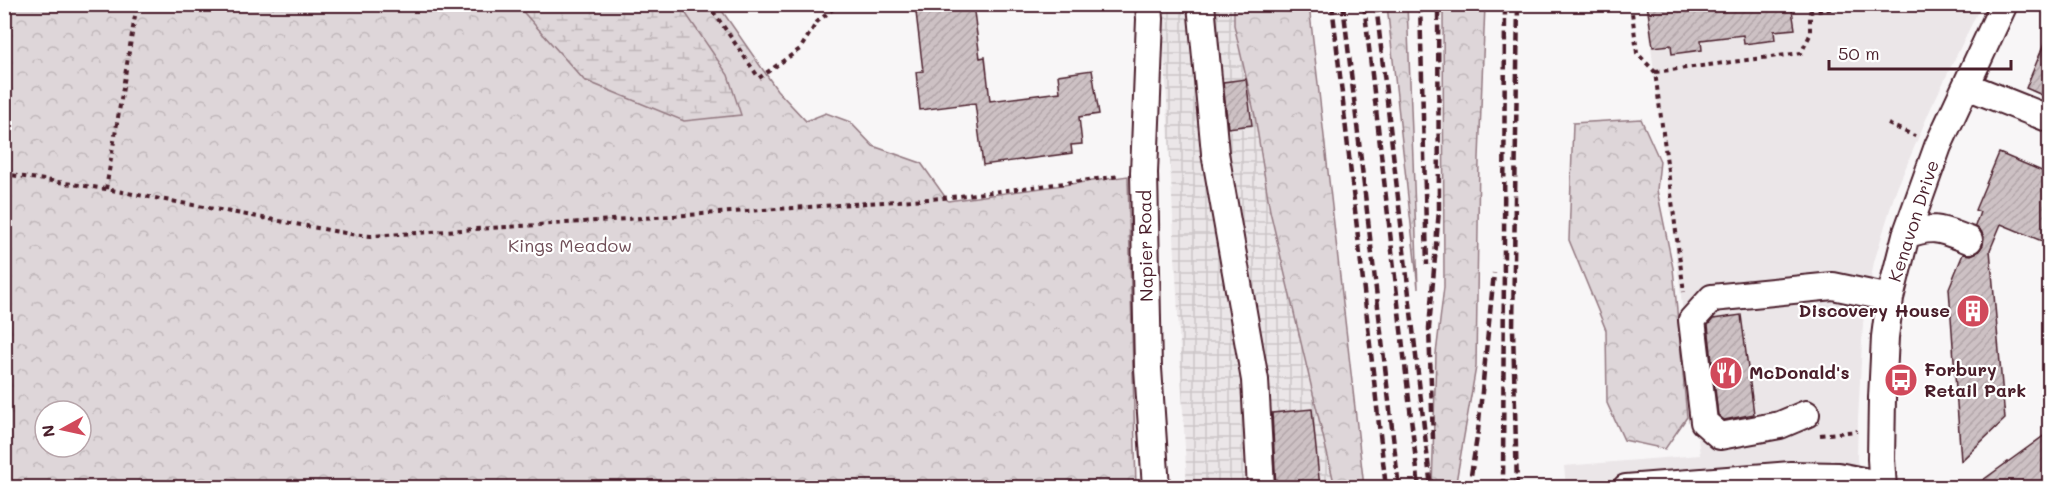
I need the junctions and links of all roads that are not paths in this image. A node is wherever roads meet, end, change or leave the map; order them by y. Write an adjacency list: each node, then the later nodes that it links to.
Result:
1 (1149, 4): 12 (street, Napier Road)
2 (1201, 4): 13 (street)
3 (2004, 4): 4 (street, Kenavon Drive)
4 (1967, 86): 5 (street); 6 (street, Kenavon Drive)
5 (2049, 119)
6 (1906, 235): 7 (street); 8 (street, Kenavon Drive)
7 (1969, 240)
8 (1890, 298): 9 (street); 11 (street, Kenavon Drive)
9 (1806, 414)
10 (1789, 482): 11 (street); 14 (street)
11 (1883, 486)
12 (1156, 488)
13 (1261, 488)
14 (1626, 488)

